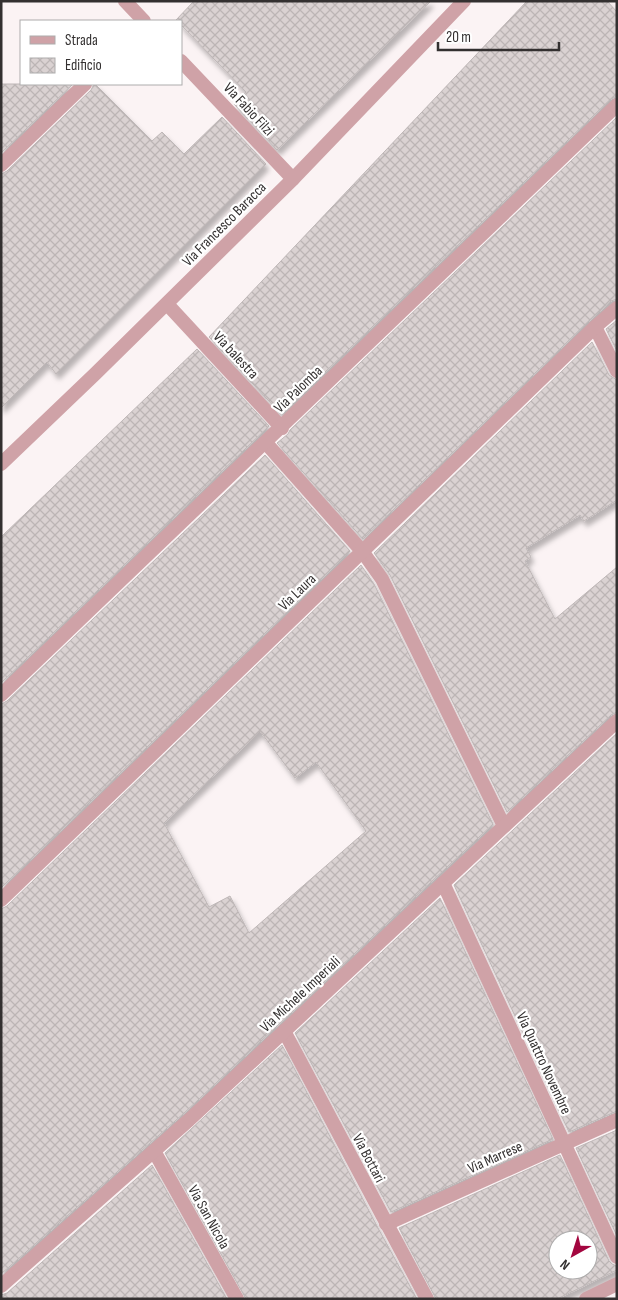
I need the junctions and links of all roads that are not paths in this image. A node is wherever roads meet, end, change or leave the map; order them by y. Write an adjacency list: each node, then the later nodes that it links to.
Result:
1 (125, 1): 3 (street)
2 (464, 1): 8 (street, Via Francesco Baracca)
3 (143, 20)
4 (182, 62): 8 (street, Via Fabio Filzi)
5 (83, 85): 7 (street)
6 (617, 105): 13 (street, Via Palomba)
7 (1, 165)
8 (293, 179): 9 (street, Via Francesco Baracca)
9 (167, 304): 13 (street, Via balestra); 15 (street, Via Francesco Baracca)
10 (617, 308): 11 (street, Via Laura)
11 (595, 328): 12 (street); 16 (street, Via Laura)
12 (617, 371)
13 (282, 428): 14 (street, Via Palomba)
14 (266, 443): 16 (street); 17 (street, Via Palomba)
15 (1, 464)
16 (362, 552): 19 (street); 21 (street, Via Laura)
17 (1, 695)
18 (617, 721): 19 (street, Via Michele Imperiali)
19 (504, 826): 20 (street, Via Michele Imperiali)
20 (443, 884): 22 (street, Via Michele Imperiali); 24 (street, Via Quattro Novembre)
21 (1, 900)
22 (284, 1031): 25 (street, Via Michele Imperiali); 26 (street, Via Bottari)
23 (617, 1120): 24 (street, Via Marrese)
24 (564, 1144): 26 (street, Via Marrese); 27 (street, Via Quattro Novembre)
25 (154, 1151): 29 (street, Via Michele Imperiali); 30 (street, Via San Nicola)
26 (386, 1224): 31 (street, Via Bottari)
27 (617, 1257)
28 (617, 1284): 32 (street)
29 (1, 1286)
30 (237, 1299)
31 (426, 1299)
32 (586, 1299)

